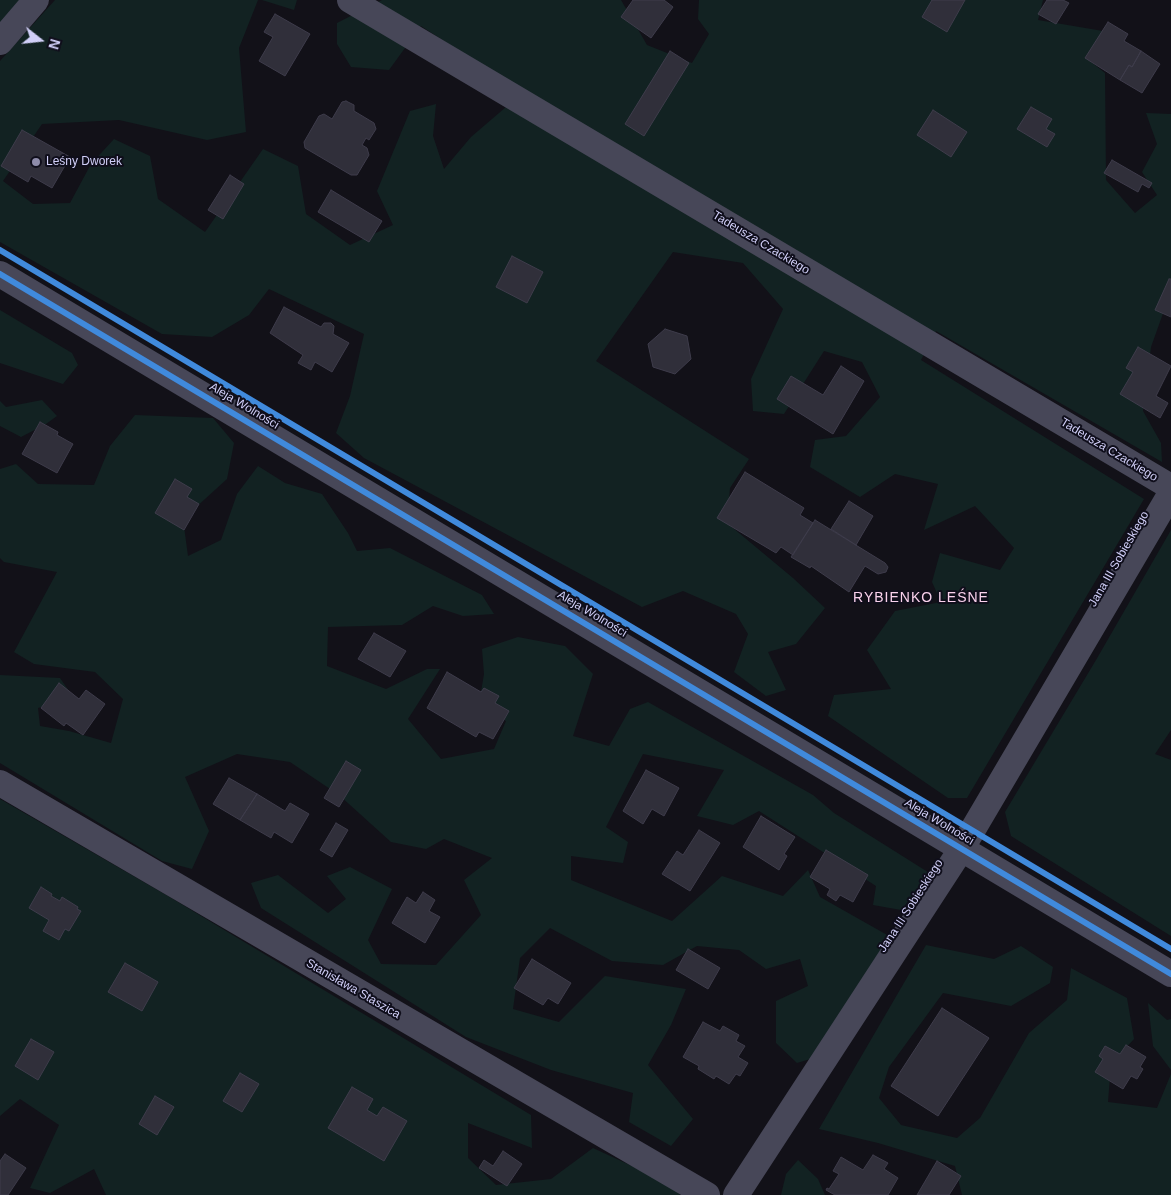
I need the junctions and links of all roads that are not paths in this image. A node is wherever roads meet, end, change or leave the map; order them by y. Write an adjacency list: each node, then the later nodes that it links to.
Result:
1 (36, 0): 3 (street)
2 (350, 0): 5 (street, Tadeusza Czackiego)
3 (0, 42)
4 (0, 274): 8 (street, Aleja Wolności)
5 (1171, 487)
6 (1171, 493): 8 (street, Jana III Sobieskiego)
7 (0, 783): 10 (street, Stanisława Staszica)
8 (962, 848): 9 (street, Aleja Wolności); 11 (street, Jana III Sobieskiego)
9 (1171, 974)
10 (707, 1195)
11 (736, 1195)

